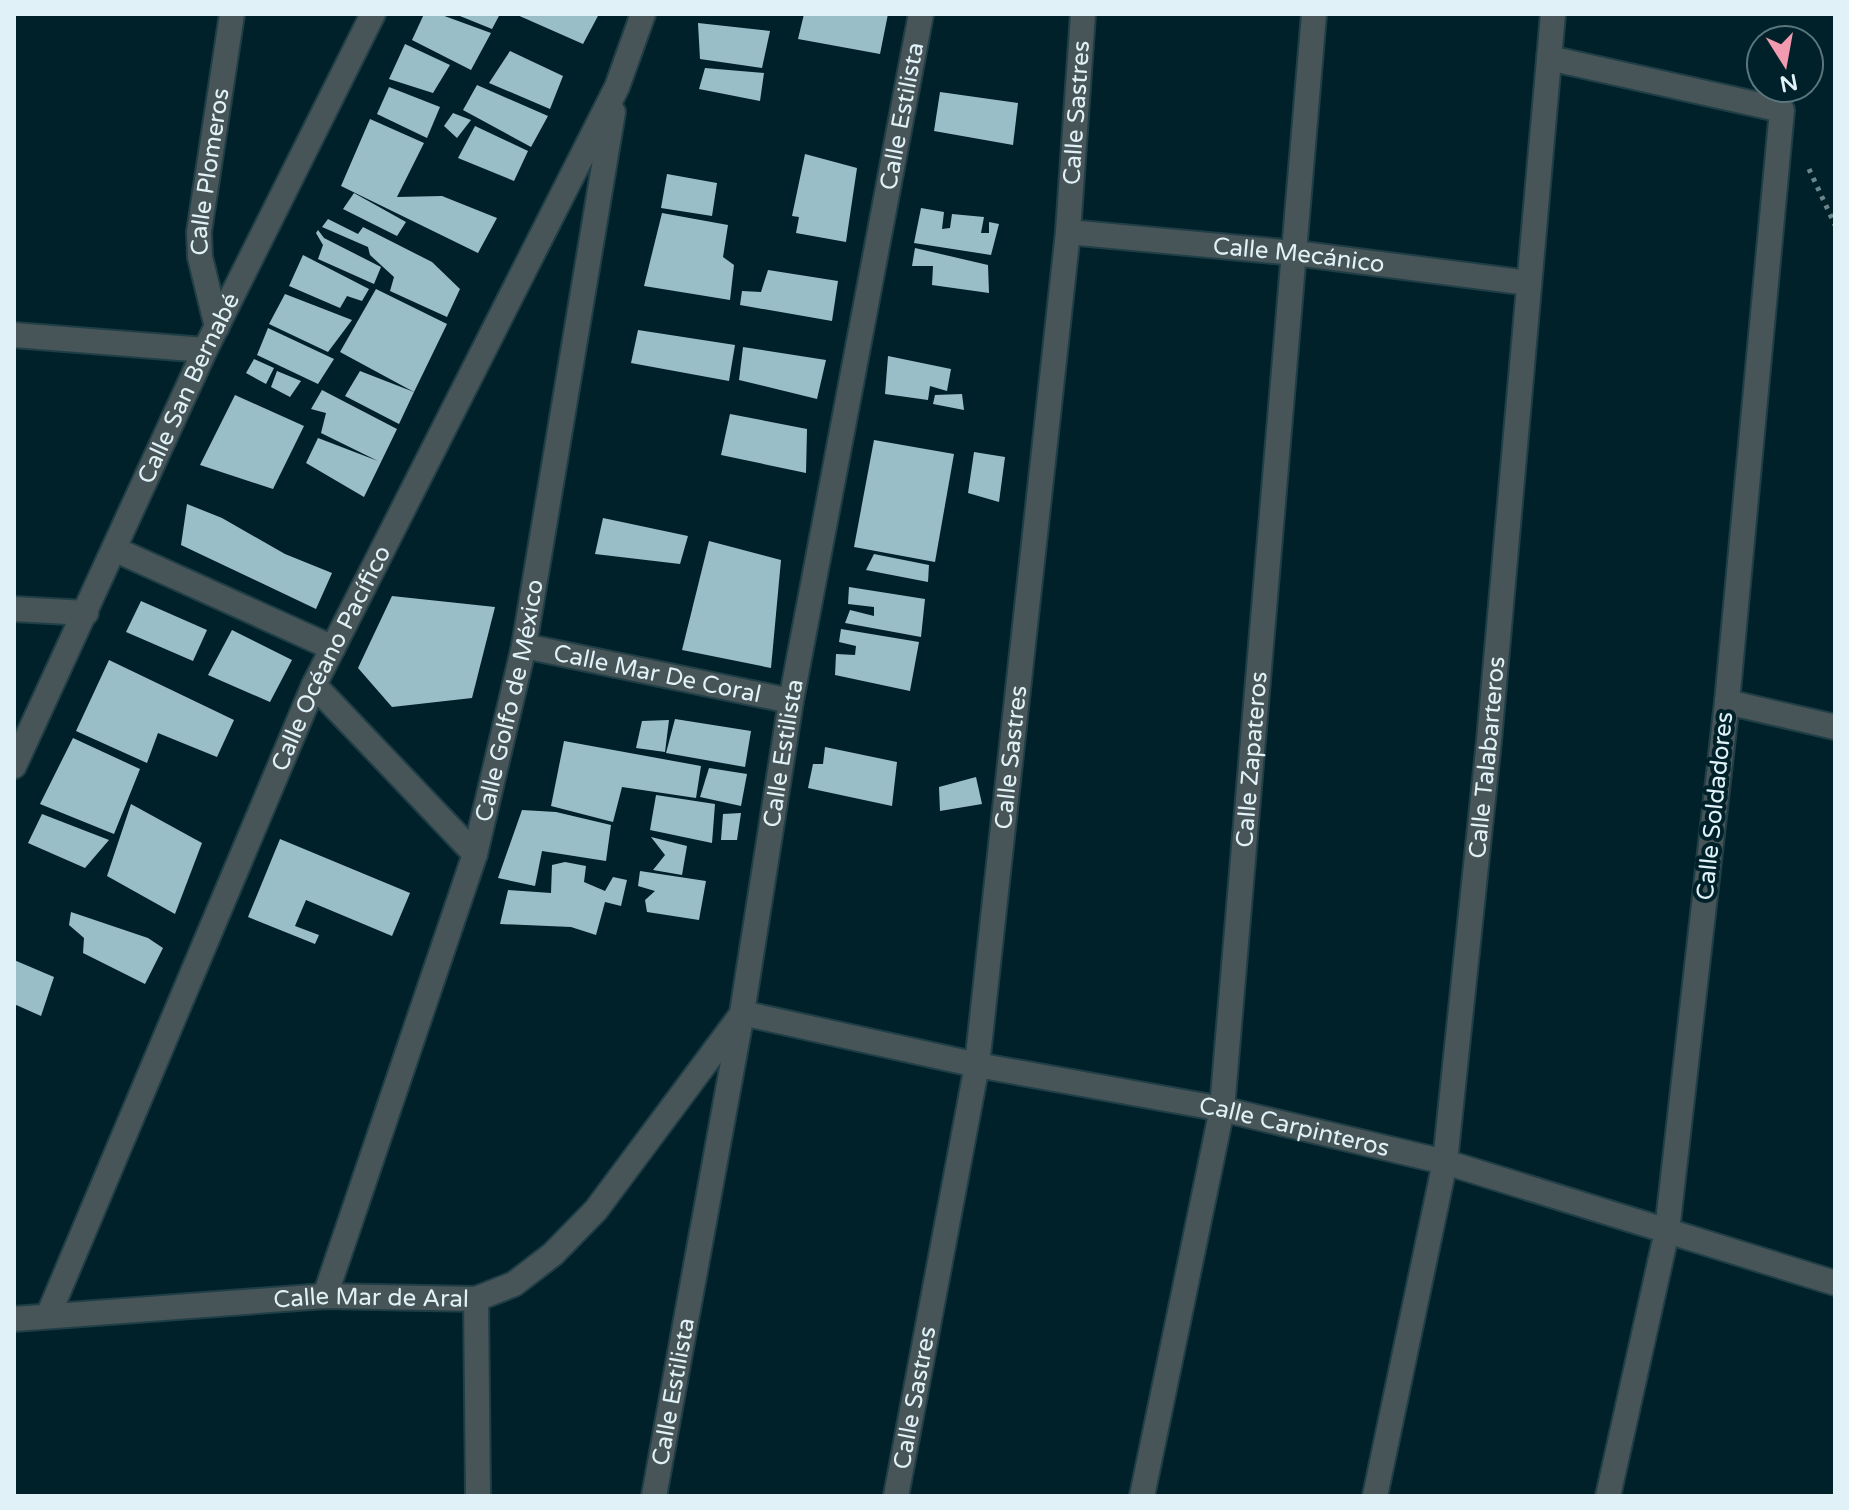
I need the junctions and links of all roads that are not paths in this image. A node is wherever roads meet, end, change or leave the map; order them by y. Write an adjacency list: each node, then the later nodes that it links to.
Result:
1 (232, 14): 13 (street, Calle Plomeros)
2 (373, 14): 13 (street, Calle San Bernabé)
3 (643, 14): 9 (street, Calle Océano Pacífico)
4 (921, 14): 22 (street, Calle Estilista)
5 (1083, 14): 10 (street, Calle Sastres)
6 (1314, 14): 11 (street, Calle Zapateros)
7 (1553, 14): 8 (street, Calle Talabarteros)
8 (1549, 58): 12 (street, Calle Talabarteros); 23 (street, Calle Soldadores)
9 (617, 87): 19 (street, Calle Golfo de México); 20 (street, Calle Océano Pacífico)
10 (1068, 232): 11 (street, Calle Mecánico); 28 (street, Calle Sastres)
11 (1295, 253): 12 (street, Calle Mecánico); 29 (street, Calle Zapateros)
12 (1529, 283): 30 (street, Calle Talabarteros)
13 (217, 327): 15 (street, Calle San Bernabé)
14 (14, 335): 15 (street)
15 (205, 350): 16 (street, Calle San Bernabé)
16 (114, 549): 18 (street, Calle San Bernabé); 20 (street)
17 (14, 609): 18 (street)
18 (86, 613): 25 (street, Calle San Bernabé)
19 (524, 646): 22 (street, Calle Mar De Coral); 26 (street, Calle Golfo de México)
20 (333, 648): 21 (street, Calle Océano Pacífico)
21 (314, 685): 26 (street); 35 (street, Calle Océano Pacífico)
22 (791, 701): 27 (street, Calle Estilista)
23 (1727, 702): 24 (street); 31 (street, Calle Soldadores)
24 (1835, 727)
25 (14, 766)
26 (475, 854): 33 (street, Calle Golfo de México)
27 (742, 1013): 28 (street, Calle Carpinteros); 34 (street, Calle Mar de Aral); 38 (street, Calle Estilista)
28 (977, 1065): 29 (street, Calle Carpinteros); 39 (street, Calle Sastres)
29 (1222, 1109): 30 (street, Calle Carpinteros); 40 (street, Calle Zapateros)
30 (1445, 1162): 31 (street, Calle Carpinteros); 41 (street, Calle Talabarteros)
31 (1667, 1231): 32 (street, Calle Carpinteros); 42 (street, Calle Soldadores)
32 (1835, 1283)
33 (325, 1296): 34 (street, Calle Mar de Aral); 35 (street, Calle Mar de Aral)
34 (476, 1299): 37 (street)
35 (48, 1316): 36 (street, Calle Mar de Aral)
36 (14, 1319)
37 (478, 1496)
38 (654, 1496)
39 (896, 1496)
40 (1142, 1496)
41 (1375, 1496)
42 (1608, 1496)

